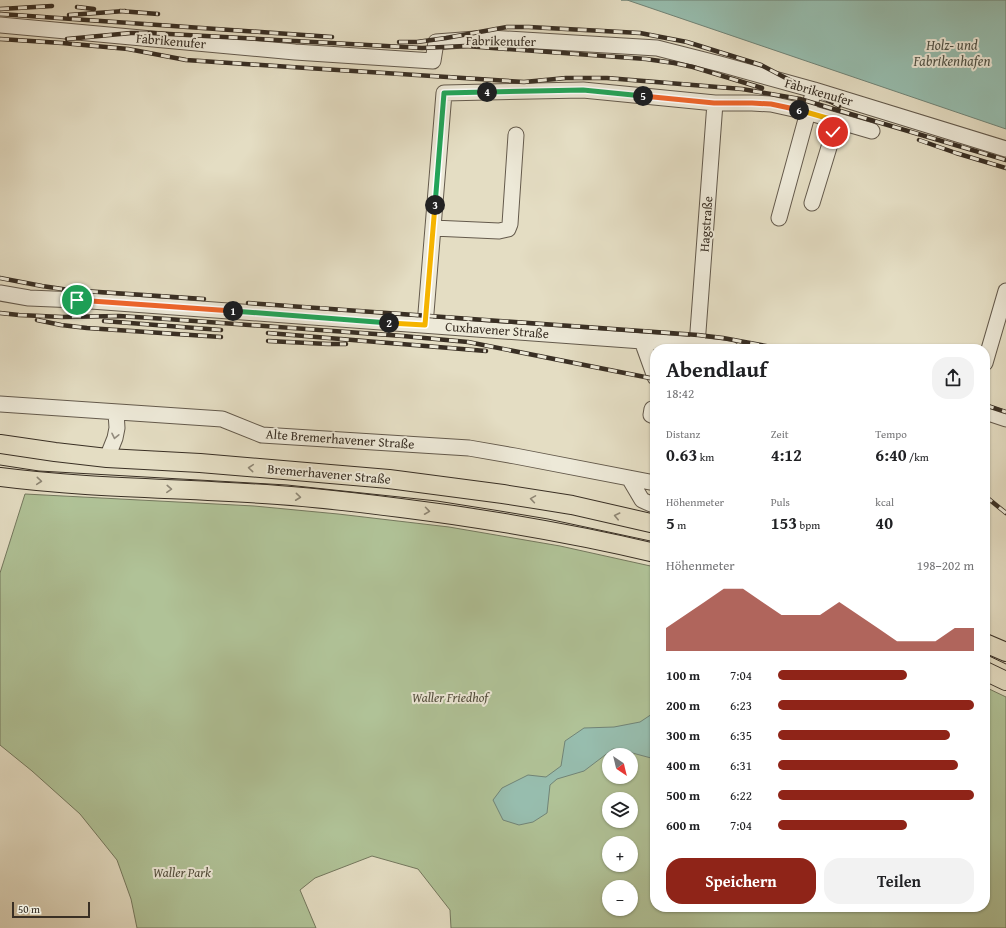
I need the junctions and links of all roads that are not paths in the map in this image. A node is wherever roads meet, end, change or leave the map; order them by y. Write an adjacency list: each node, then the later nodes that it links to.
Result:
1 (0, 25): 2 (street, Fabrikenufer)
2 (814, 90): 4 (street); 8 (street, Fabrikenufer)
3 (714, 103): 4 (street); 11 (street); 17 (street, Hagstraße)
4 (807, 112): 5 (street); 10 (street)
5 (837, 121): 6 (street); 9 (street)
6 (872, 131)
7 (516, 135): 11 (street)
8 (1006, 149)
9 (812, 203)
10 (778, 218)
11 (433, 228): 14 (street)
12 (0, 293): 14 (street, Cuxhavener Straße)
13 (1005, 300): 18 (street)
14 (425, 325): 15 (street, Cuxhavener Straße)
15 (642, 341): 16 (street, Cuxhavener Straße); 19 (street)
16 (683, 344)
17 (697, 344)
18 (990, 347)
19 (650, 363)
20 (0, 404): 21 (street, Alte Bremerhavener Straße)
21 (116, 412): 25 (street, one-way to 25); 27 (street, Alte Bremerhavener Straße)
22 (990, 414): 23 (street)
23 (1006, 419)
24 (0, 444): 25 (main road, Bremerhavener Straße)
25 (108, 458): 30 (main road, Bremerhavener Straße, one-way to 25)
26 (0, 477): 31 (main road, Bremerhavener Straße, one-way to 31)
27 (629, 478): 28 (street, Alte Bremerhavener Straße); 29 (street)
28 (650, 482)
29 (650, 504)
30 (650, 523)
31 (650, 552)
32 (990, 645): 33 (main road)
33 (1006, 652)
34 (990, 673): 35 (main road)
35 (1006, 681)

